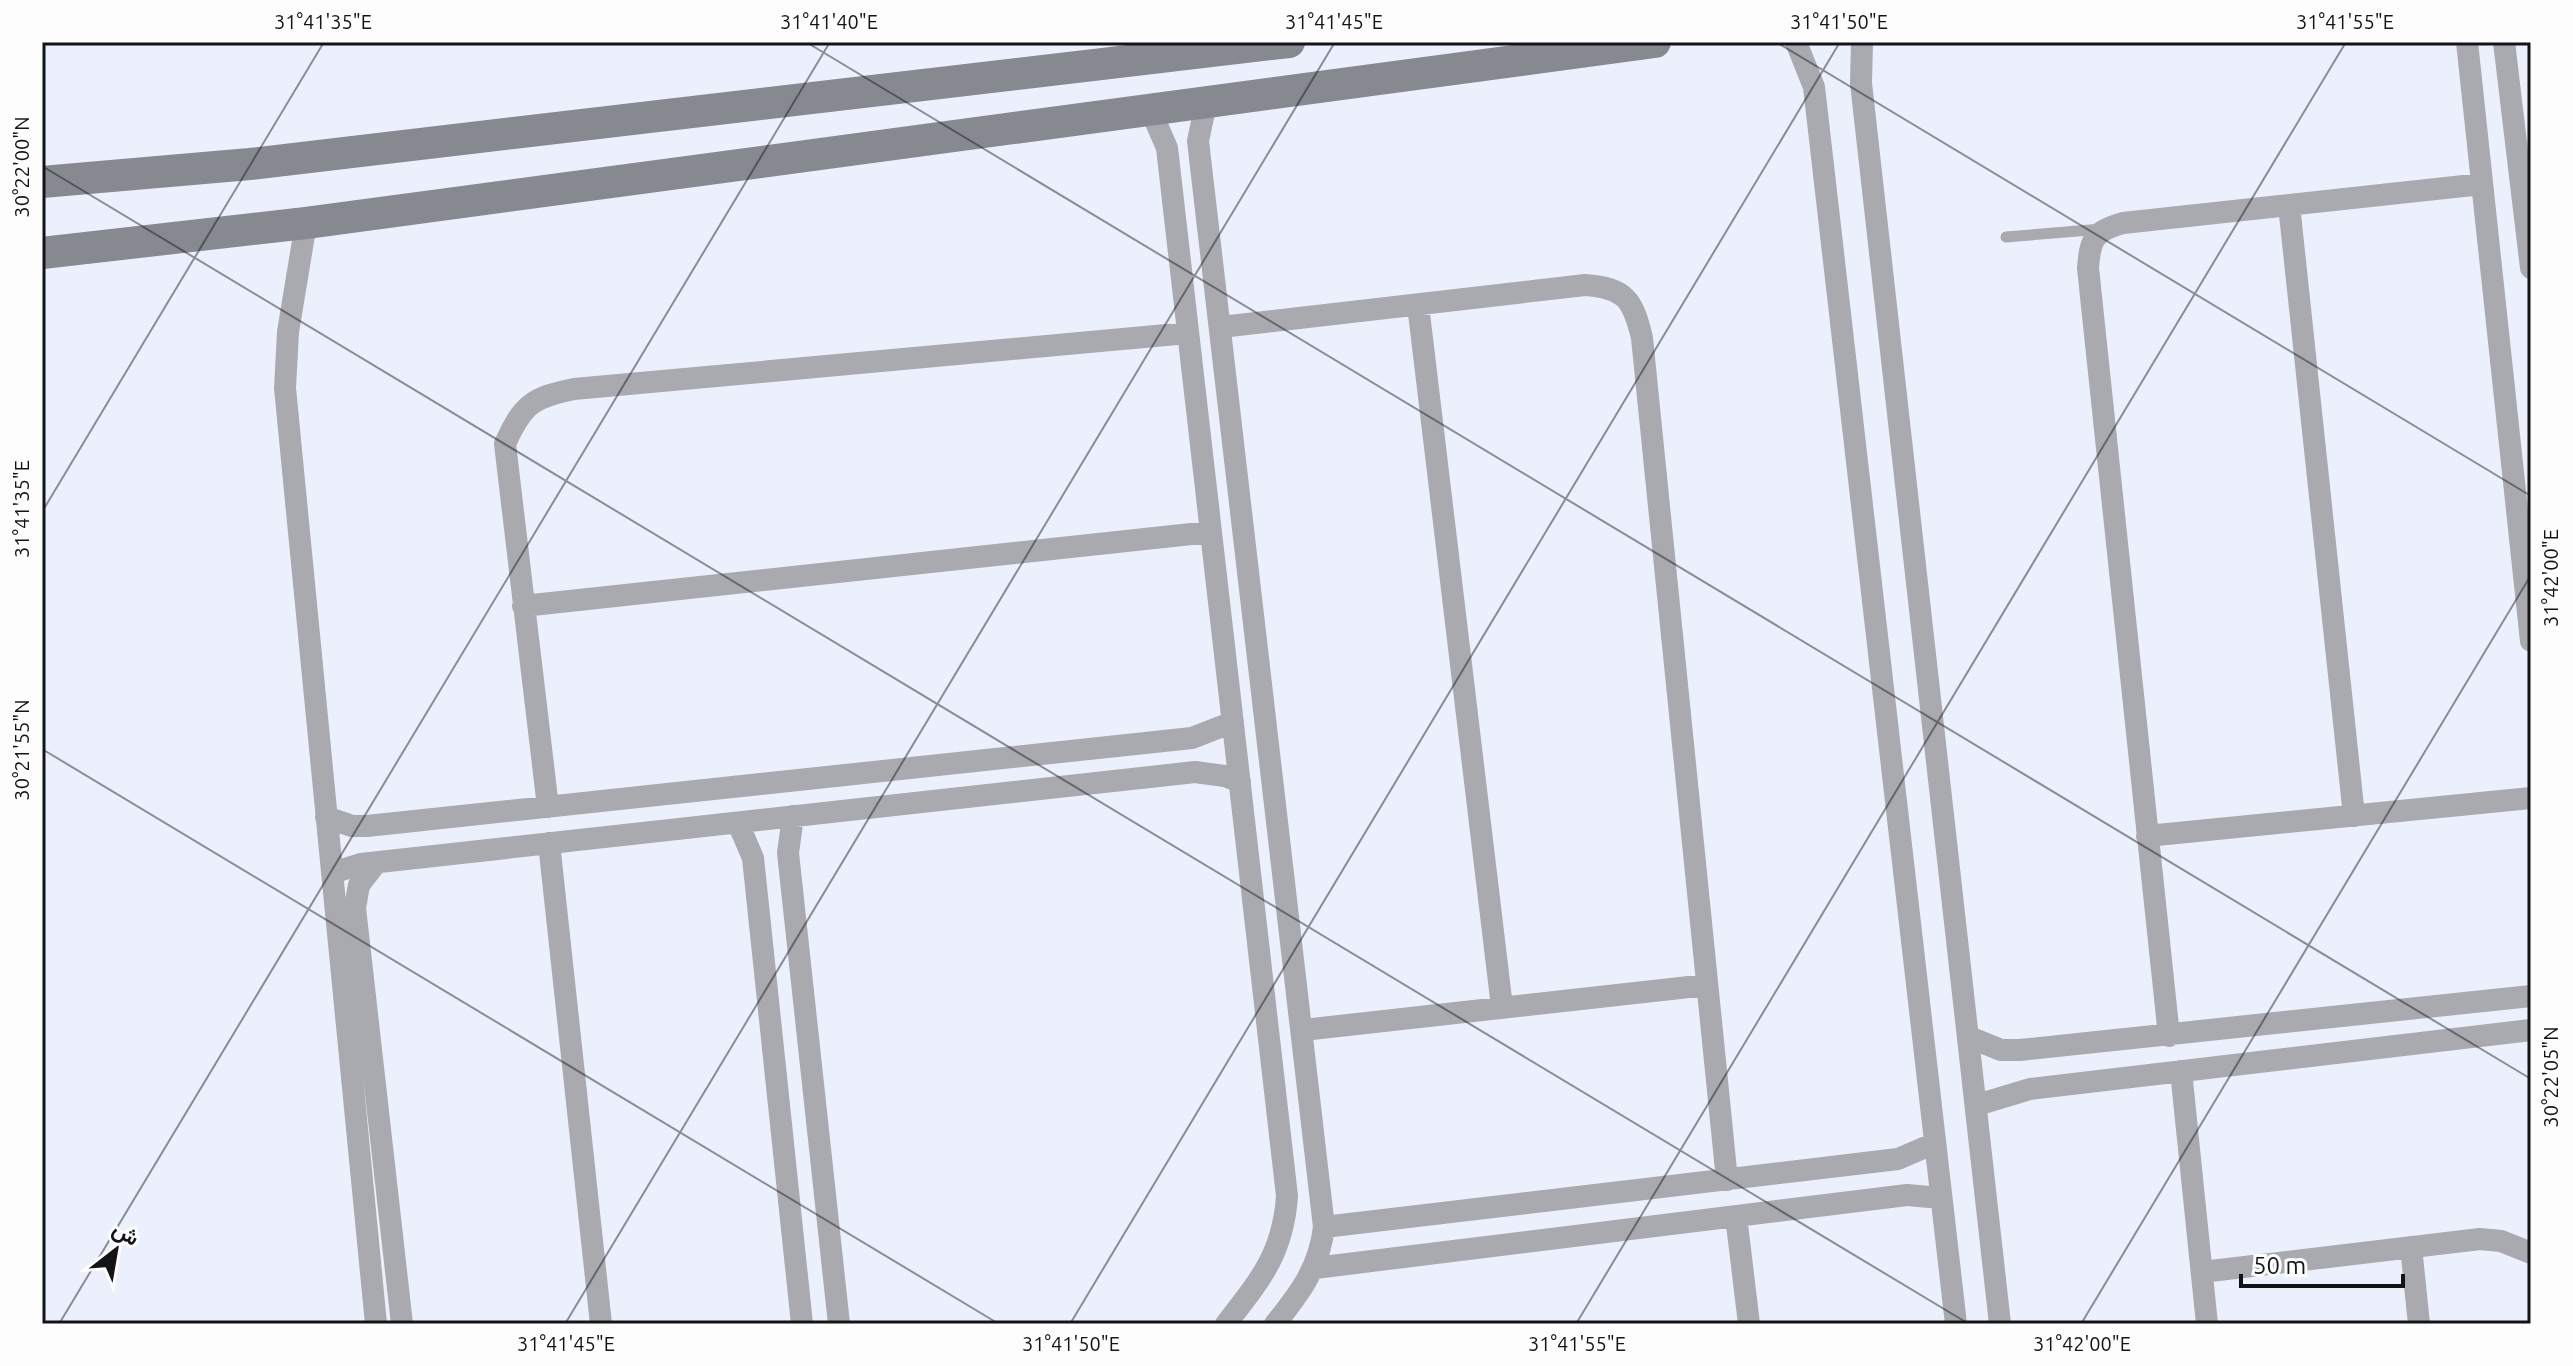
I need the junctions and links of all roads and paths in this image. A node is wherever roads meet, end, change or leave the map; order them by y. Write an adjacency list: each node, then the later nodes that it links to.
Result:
1 (1289, 42): 10 (street)
2 (1655, 42): 7 (street)
3 (1796, 42): 45 (street)
4 (1862, 42): 42 (street)
5 (2467, 42): 11 (street)
6 (2504, 42): 9 (street)
7 (1206, 103): 8 (street); 19 (street)
8 (1151, 111): 13 (street); 20 (street)
9 (2526, 179): 17 (street)
10 (42, 182)
11 (2482, 184): 12 (street); 23 (street)
12 (2289, 205): 14 (street); 29 (street)
13 (306, 223): 16 (street); 30 (street)
14 (2102, 229): 15 (lane); 32 (street)
15 (2006, 237)
16 (42, 253)
17 (2531, 268)
18 (1418, 305): 19 (street); 36 (street); 38 (street)
19 (1221, 327): 39 (street)
20 (1188, 333): 21 (street); 22 (street)
21 (1210, 532): 22 (street); 24 (street)
22 (523, 606): 27 (street)
23 (2531, 641)
24 (1233, 722): 25 (street); 27 (street)
25 (1240, 782): 28 (street); 61 (street)
26 (2531, 798): 29 (street)
27 (548, 807): 30 (street)
28 (793, 816): 31 (street); 60 (street)
29 (2354, 816): 32 (street)
30 (326, 817): 35 (street)
31 (738, 823): 33 (street); 59 (street)
32 (2147, 836): 41 (street)
33 (549, 843): 34 (street); 58 (street)
34 (376, 863): 35 (street); 54 (street)
35 (332, 873): 55 (street)
36 (1707, 985): 38 (street); 46 (street)
37 (2531, 996): 41 (street)
38 (1502, 1007): 39 (street)
39 (1303, 1030): 49 (street)
40 (2531, 1030): 43 (street)
41 (2169, 1036): 42 (street)
42 (1969, 1037): 44 (street)
43 (2181, 1071): 44 (street); 53 (street)
44 (1977, 1105): 65 (street)
45 (1935, 1143): 46 (street); 47 (street)
46 (1727, 1180): 49 (street)
47 (1941, 1198): 48 (street); 64 (street)
48 (1736, 1216): 52 (street); 63 (street)
49 (1324, 1227): 52 (street)
50 (2411, 1247): 51 (street); 53 (street); 67 (street)
51 (2531, 1253)
52 (1315, 1268): 62 (street)
53 (2202, 1272): 66 (street)
54 (398, 1291): 55 (street); 57 (street)
55 (372, 1293): 56 (street)
56 (376, 1324)
57 (402, 1324)
58 (601, 1324)
59 (802, 1324)
60 (839, 1324)
61 (1226, 1324)
62 (1275, 1324)
63 (1749, 1324)
64 (1956, 1324)
65 (2000, 1324)
66 (2207, 1324)
67 (2419, 1324)

